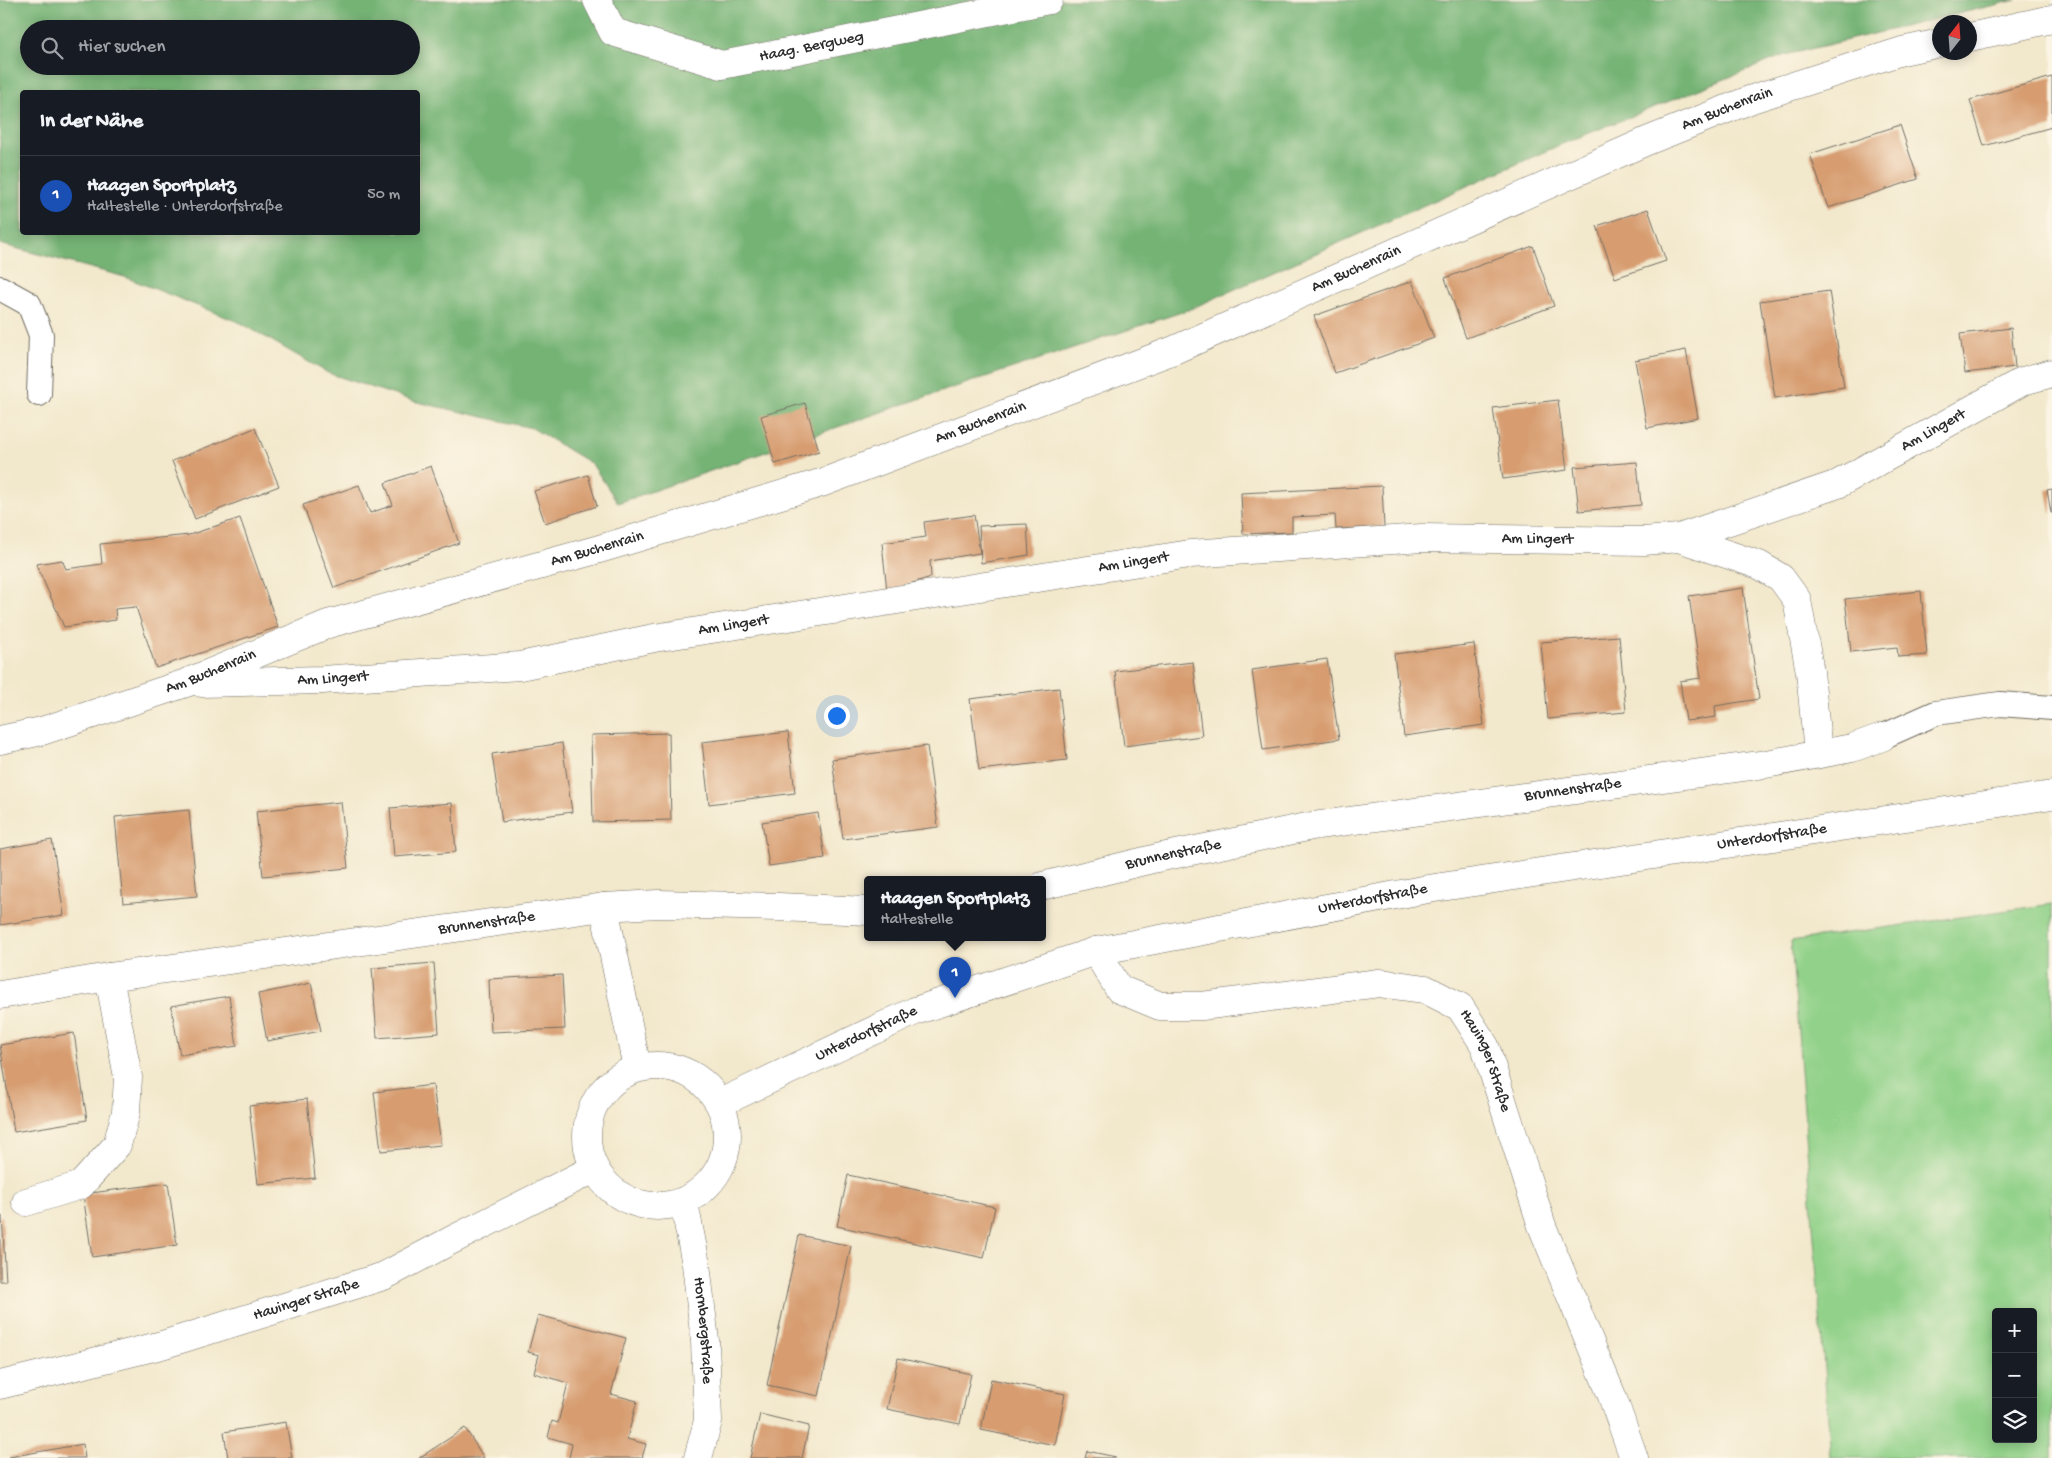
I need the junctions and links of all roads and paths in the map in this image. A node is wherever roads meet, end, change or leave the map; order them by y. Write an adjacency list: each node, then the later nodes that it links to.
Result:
1 (597, 0): 2 (street, Haag. Bergweg)
2 (1049, 0)
3 (2052, 19): 4 (street)
4 (1977, 35)
5 (1932, 45): 10 (street, Am Buchenrain)
6 (0, 288): 8 (lane)
7 (2052, 373): 9 (street, Am Lingert)
8 (39, 394)
9 (1679, 538): 10 (street, Am Lingert); 14 (street)
10 (186, 683): 13 (street, Am Buchenrain)
11 (2052, 708): 12 (lane)
12 (1882, 737): 14 (street)
13 (0, 740)
14 (1818, 753): 16 (street, Brunnenstraße)
15 (2052, 795): 19 (street, Unterdorfstraße)
16 (1046, 885)
17 (604, 907): 18 (street, Brunnenstraße); 20 (street, Brunnenstraße); 22 (street)
18 (864, 911)
19 (1096, 951): 23 (street, Unterdorfstraße); 29 (street, Hauinger Straße)
20 (109, 977): 21 (street, Brunnenstraße); 25 (street)
21 (0, 995)
22 (637, 1068): 23 (street); 24 (street)
23 (720, 1103): 26 (street)
24 (594, 1169): 26 (street); 27 (street, Hauinger Straße)
25 (26, 1202)
26 (684, 1203): 28 (street, Hornbergstraße)
27 (0, 1385)
28 (698, 1458)
29 (1634, 1458)

